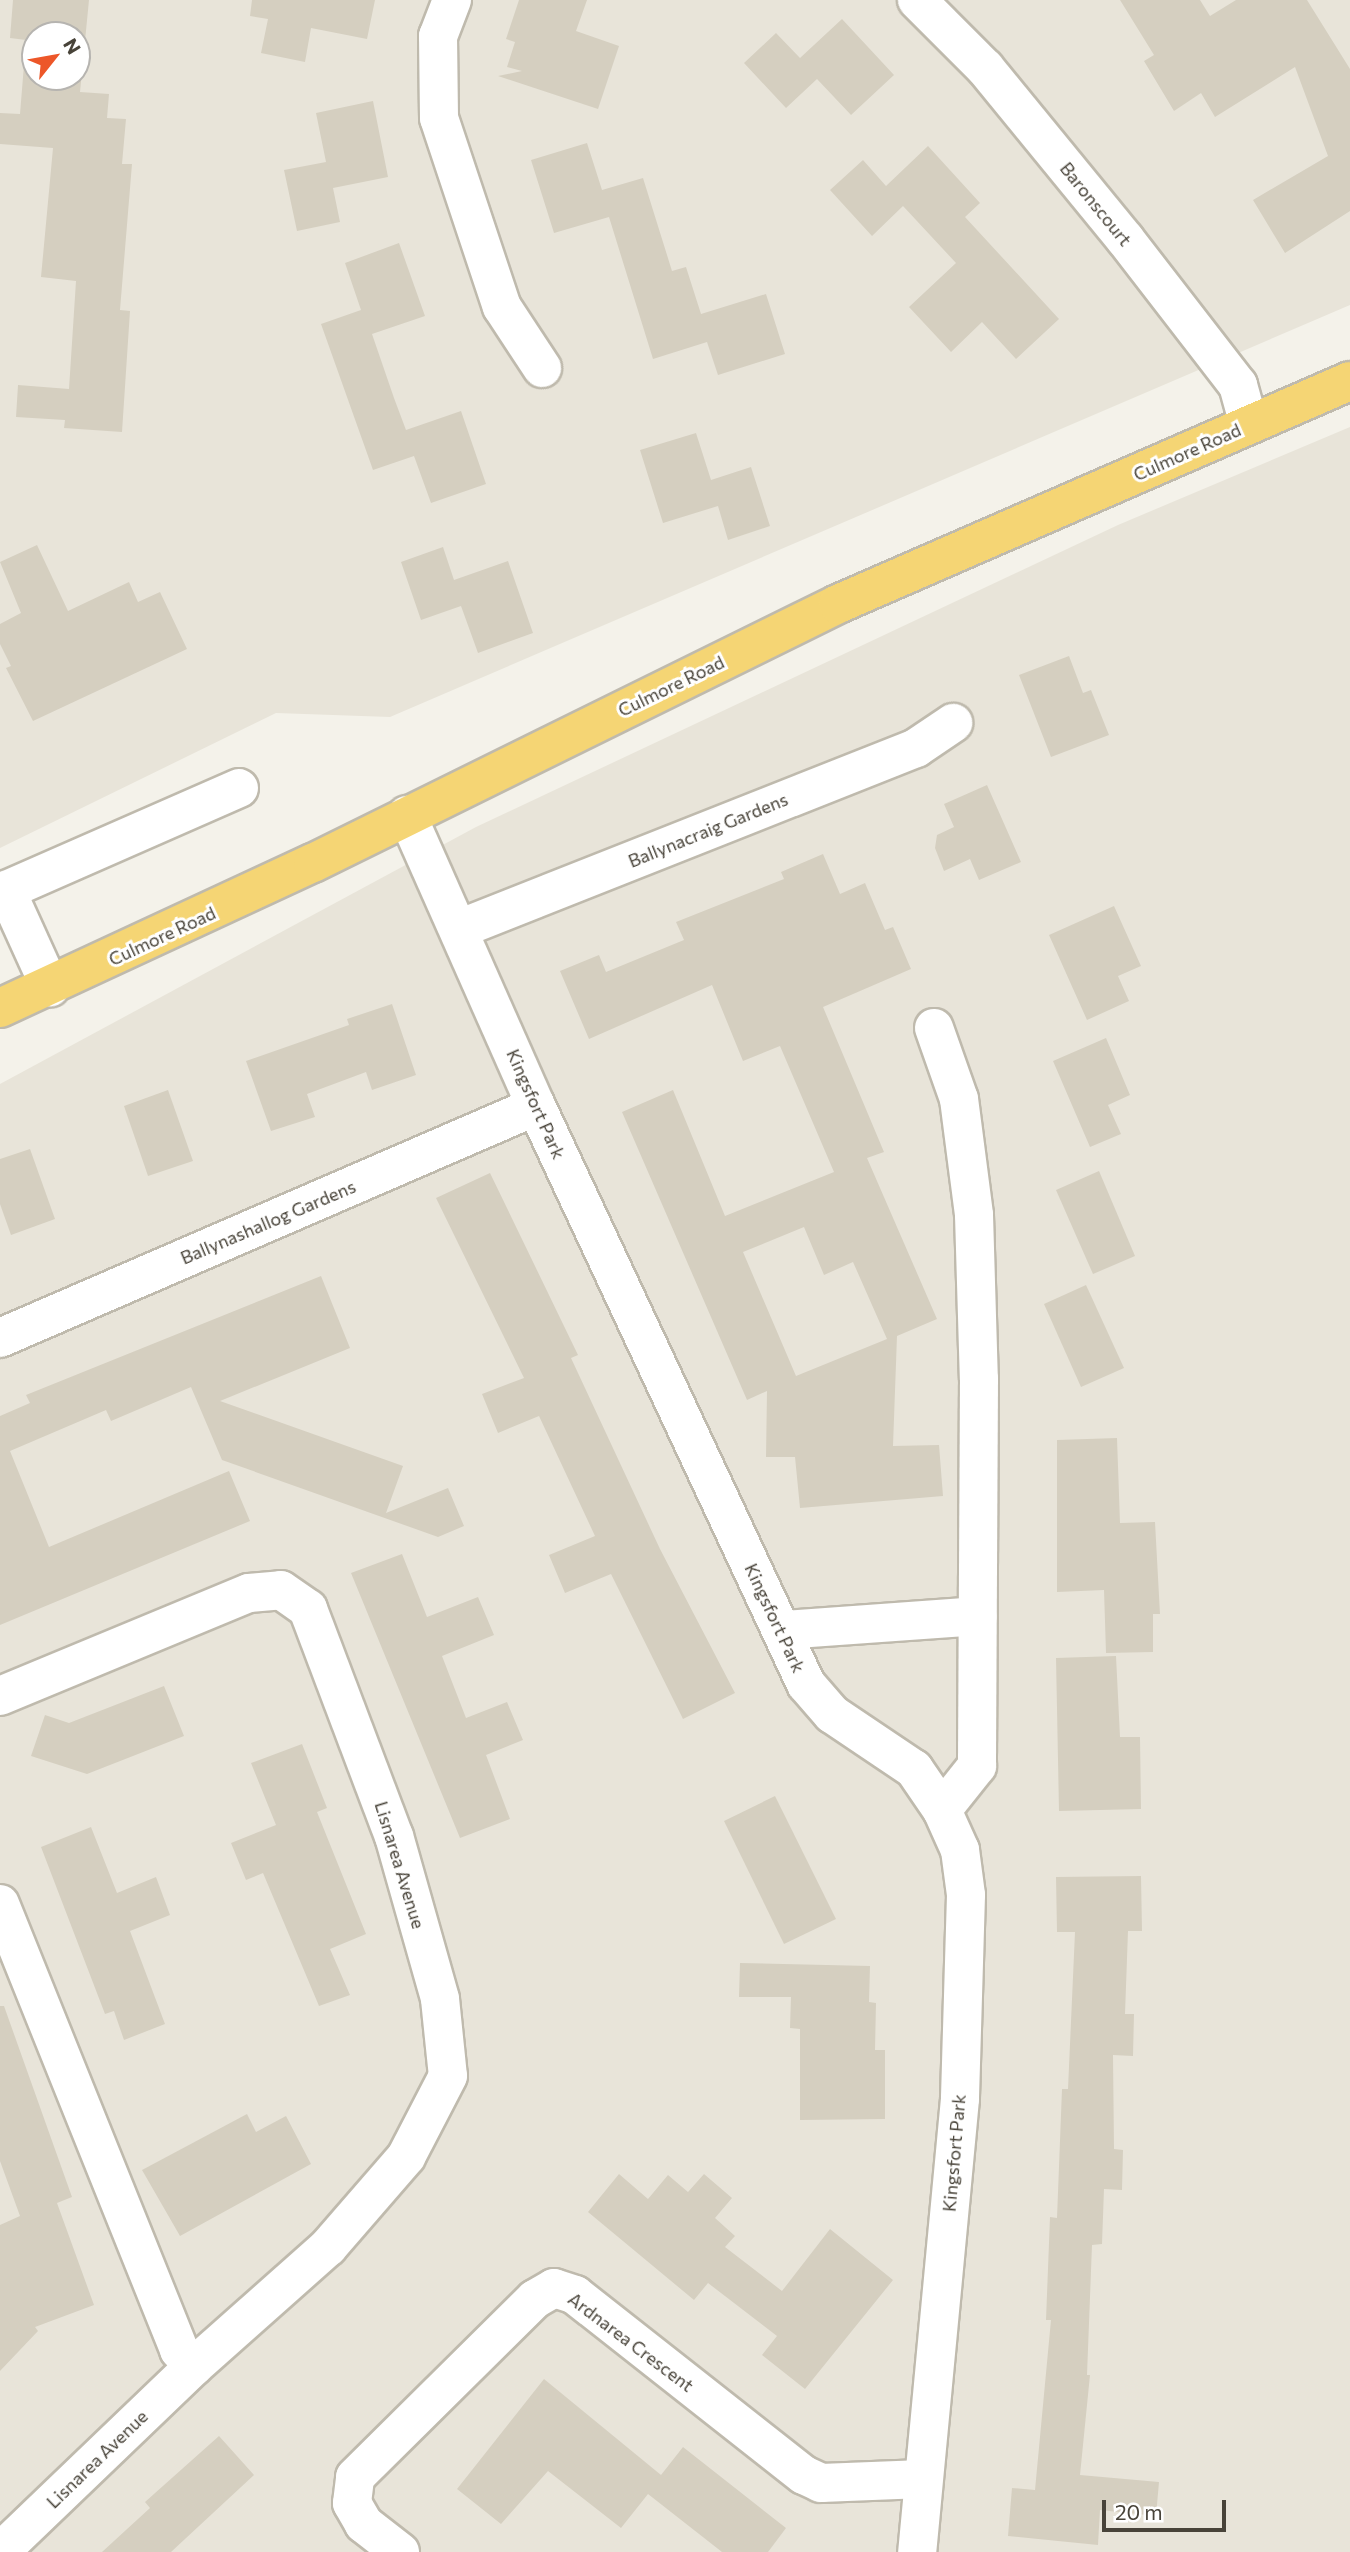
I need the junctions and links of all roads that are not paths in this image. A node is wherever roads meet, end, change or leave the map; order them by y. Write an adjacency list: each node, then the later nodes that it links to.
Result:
1 (452, 0): 3 (street)
2 (917, 0): 5 (street, Baronscourt)
3 (542, 368)
4 (1350, 381): 5 (highway, Culmore Road)
5 (1249, 425): 8 (highway, Culmore Road)
6 (953, 723): 10 (street, Ballynacraig Gardens)
7 (239, 788): 9 (street)
8 (407, 815): 10 (street, Kingsfort Park); 11 (highway, Culmore Road)
9 (3, 892): 11 (street)
10 (459, 929): 14 (street, Kingsfort Park)
11 (50, 986): 12 (highway, Culmore Road)
12 (0, 1008)
13 (934, 1028): 16 (street)
14 (536, 1106): 15 (street, Ballynashallog Gardens); 17 (street, Kingsfort Park)
15 (0, 1338)
16 (977, 1616): 17 (street); 19 (street)
17 (783, 1630): 19 (street, Kingsfort Park)
18 (0, 1696): 21 (street, Lisnarea Avenue)
19 (942, 1810): 22 (street, Kingsfort Park)
20 (0, 1904): 21 (street)
21 (194, 2366): 23 (street, Lisnarea Avenue)
22 (923, 2479): 24 (street, Ardnarea Crescent); 25 (street, Kingsfort Park)
23 (0, 2552)
24 (400, 2552)
25 (916, 2552)

